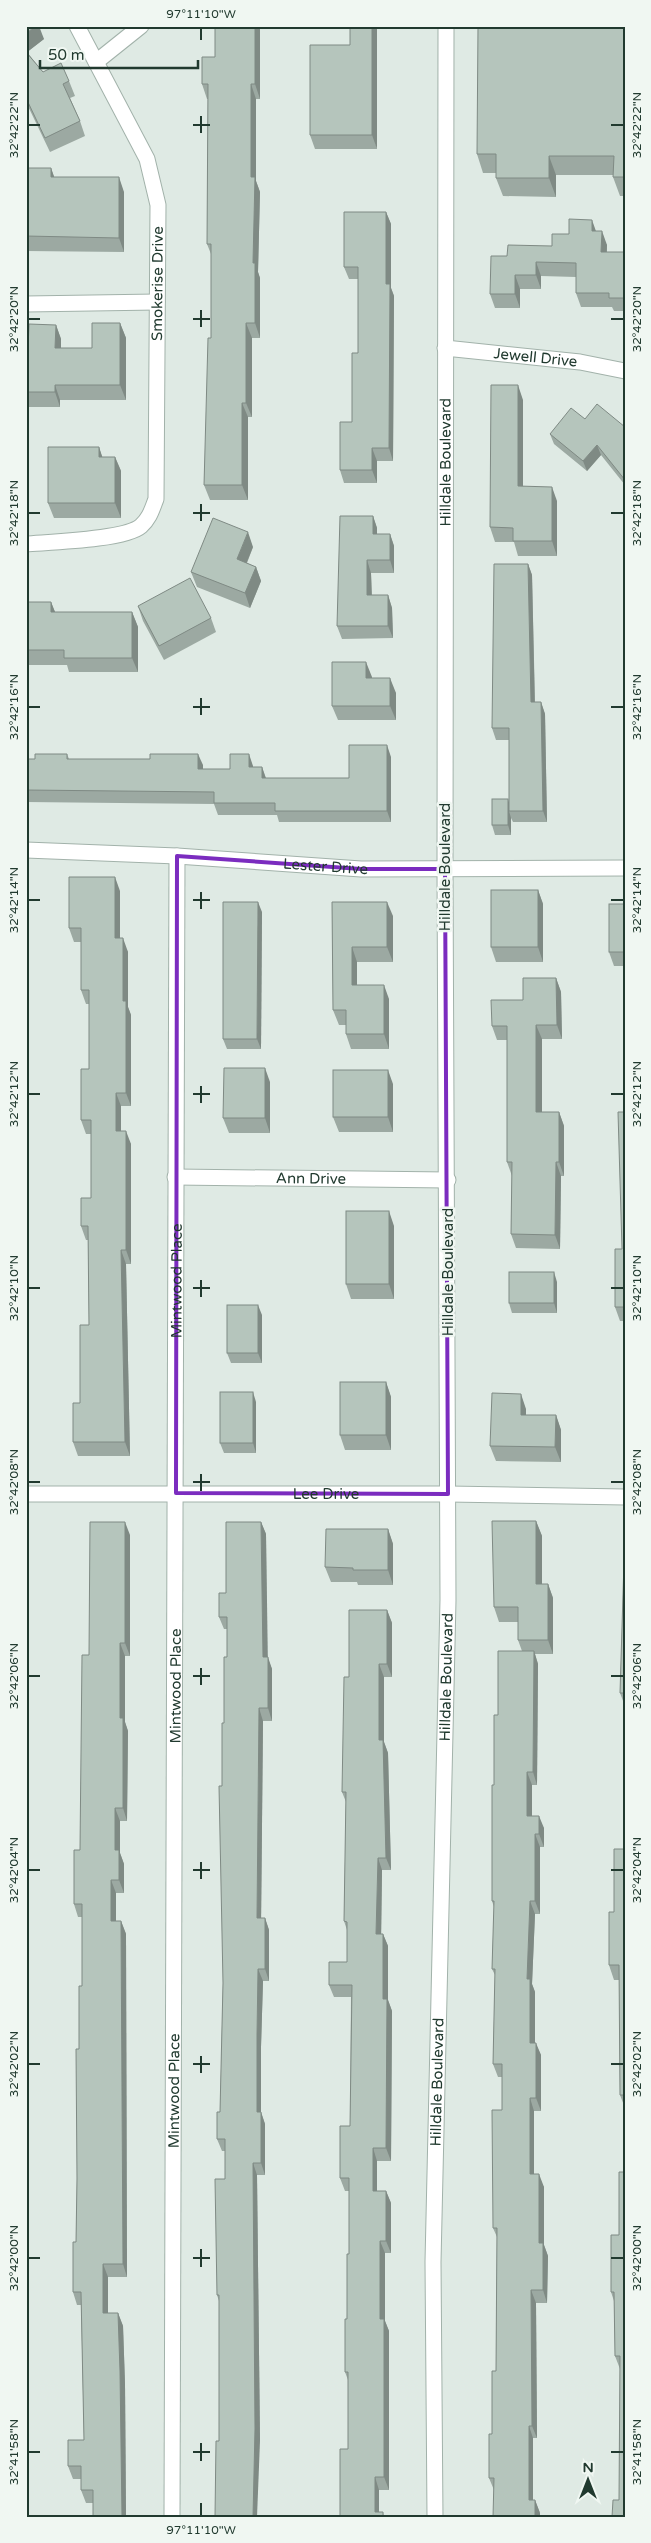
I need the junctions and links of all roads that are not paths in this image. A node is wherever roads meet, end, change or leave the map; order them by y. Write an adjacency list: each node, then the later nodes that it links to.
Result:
1 (77, 26): 4 (street, Smokerise Drive)
2 (141, 26): 4 (street)
3 (446, 26): 7 (street, Hilldale Boulevard)
4 (96, 62): 5 (street, Smokerise Drive)
5 (157, 302): 6 (street); 9 (street, Smokerise Drive)
6 (26, 304)
7 (445, 348): 8 (street, Jewell Drive); 13 (street, Hilldale Boulevard)
8 (625, 371)
9 (26, 544)
10 (26, 850): 11 (street, Lester Drive)
11 (177, 856): 13 (street, Lester Drive); 14 (street, Mintwood Place)
12 (625, 868): 13 (street, Lester Drive)
13 (445, 869): 15 (street, Hilldale Boulevard)
14 (175, 1177): 15 (street, Ann Drive); 16 (street, Mintwood Place)
15 (448, 1180): 18 (street, Hilldale Boulevard)
16 (176, 1493): 17 (street, Lee Drive); 18 (street, Lee Drive); 20 (street, Mintwood Place)
17 (26, 1494)
18 (448, 1494): 19 (street, Lee Drive); 21 (street, Hilldale Boulevard)
19 (625, 1497)
20 (172, 2517)
21 (435, 2517)

